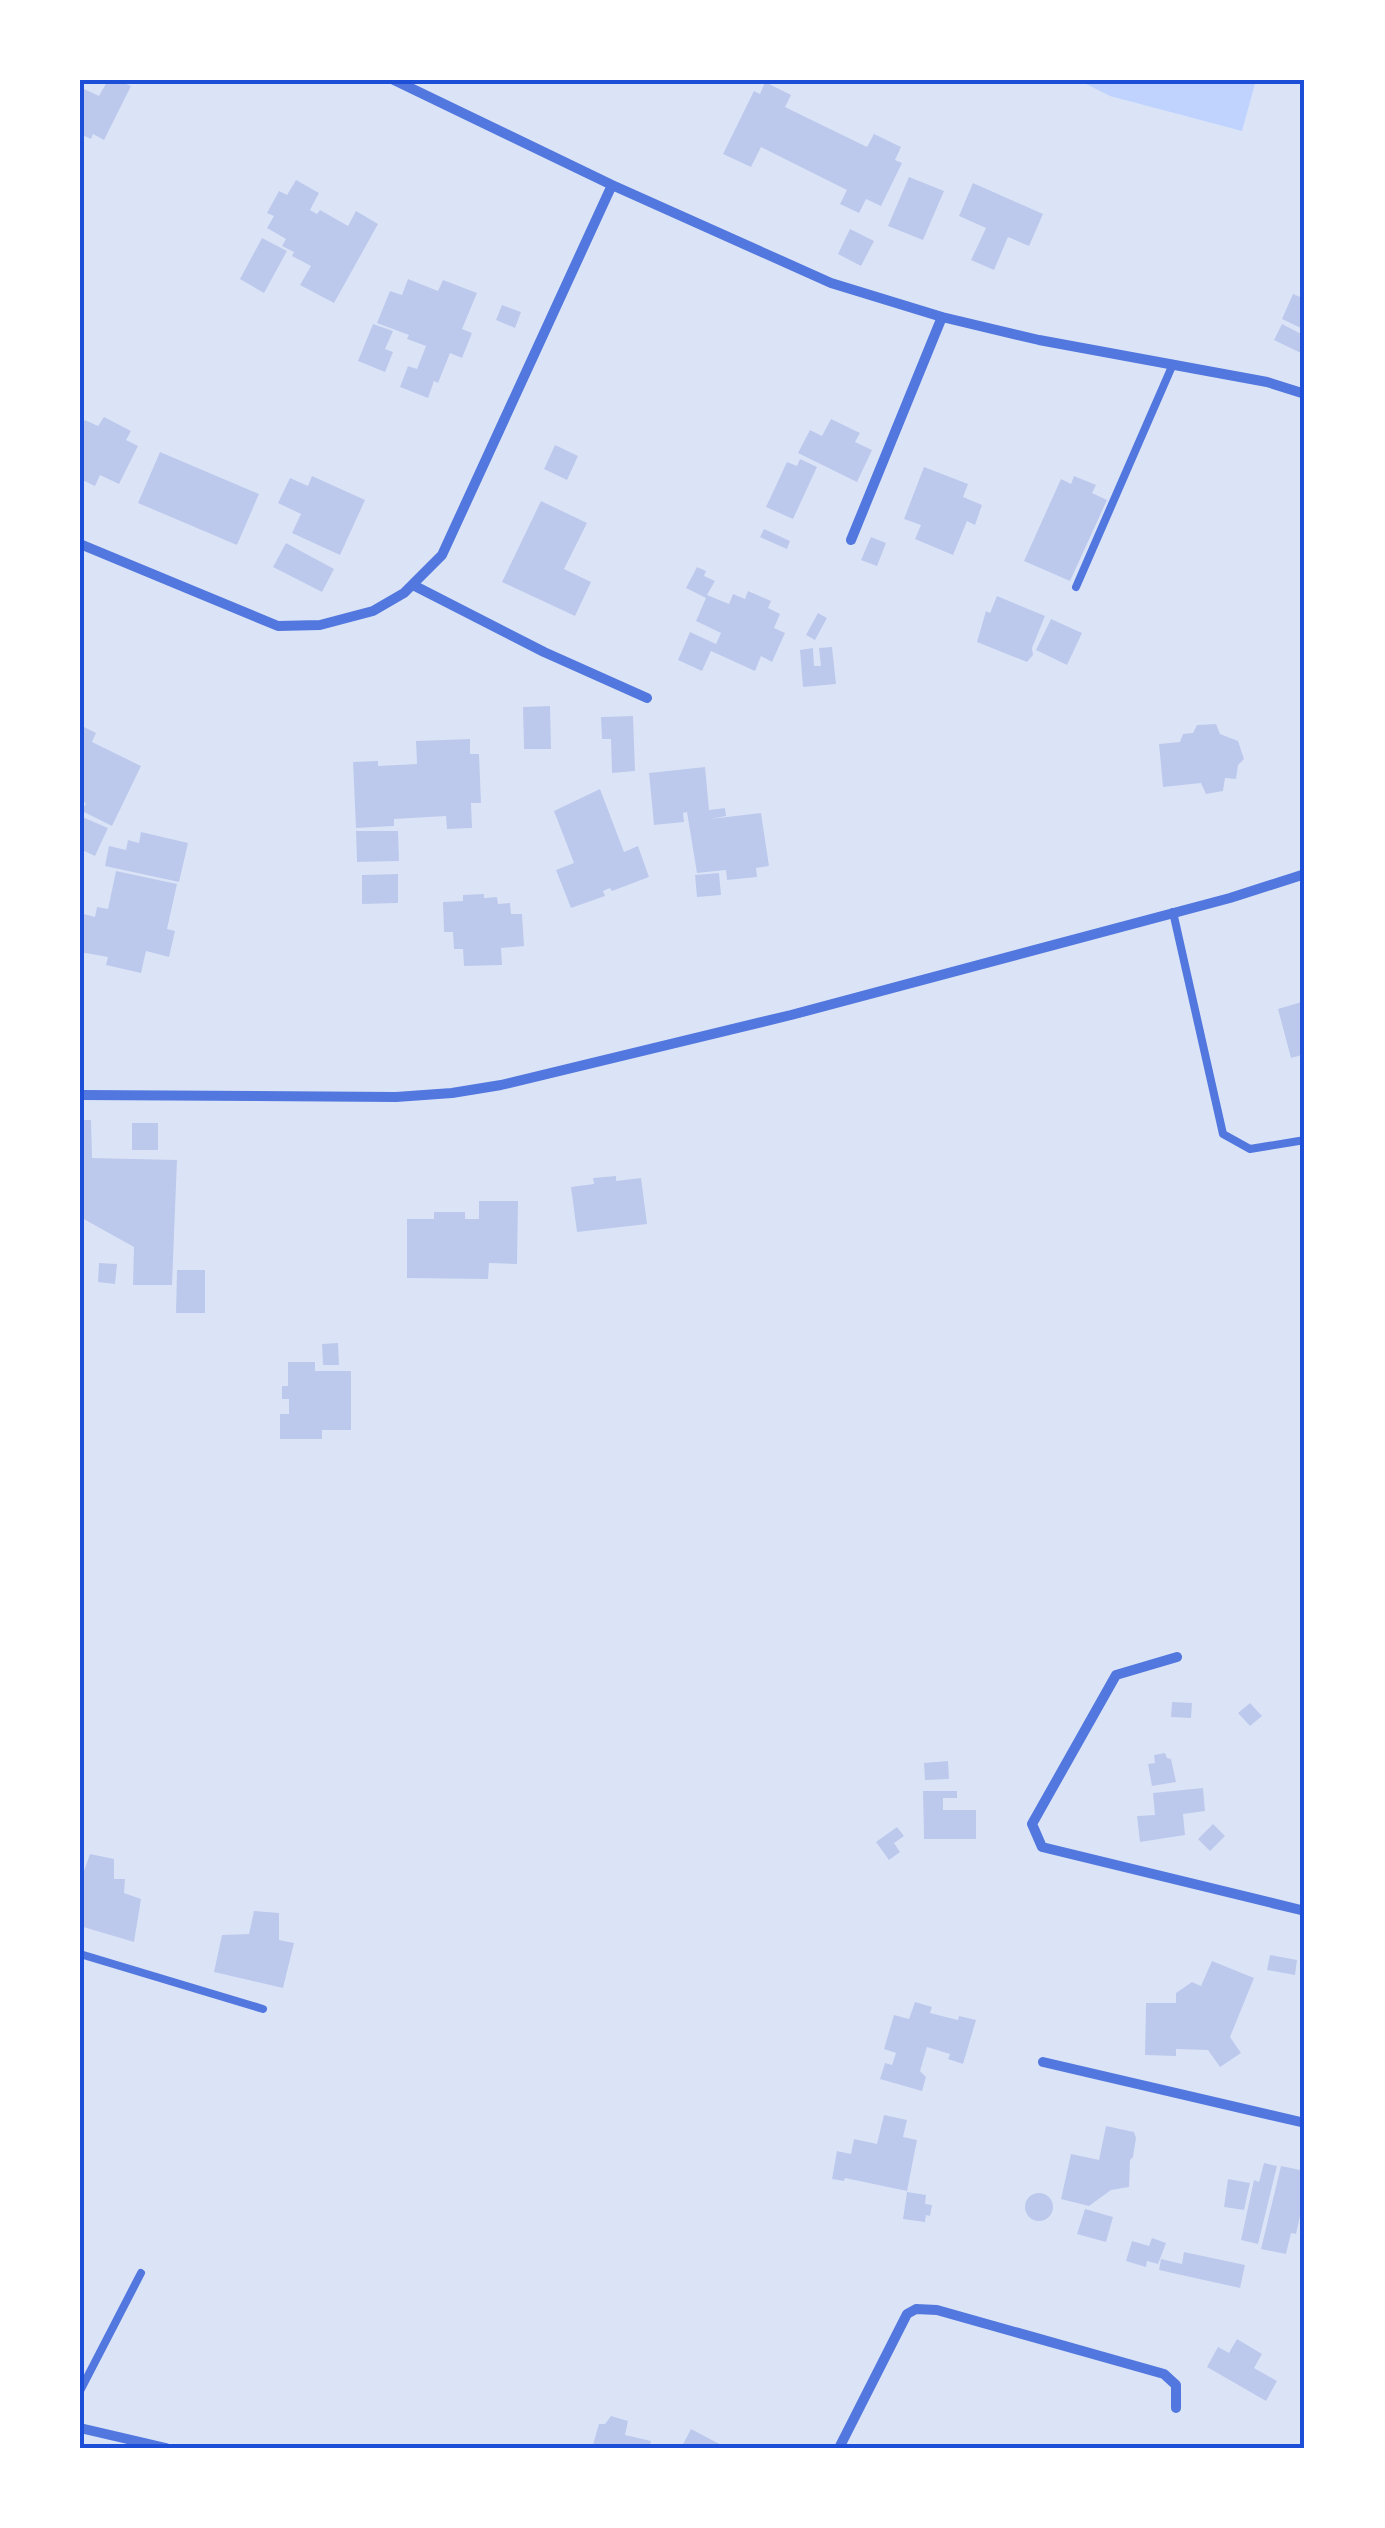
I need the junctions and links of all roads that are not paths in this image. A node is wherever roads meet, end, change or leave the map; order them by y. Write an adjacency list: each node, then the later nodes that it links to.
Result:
1 (394, 80): 2 (street)
2 (612, 185): 3 (street); 8 (street)
3 (942, 317): 4 (street); 6 (street)
4 (1174, 364): 5 (street); 9 (lane)
5 (1305, 394)
6 (850, 540)
7 (80, 544): 8 (street)
8 (413, 585): 10 (street)
9 (1076, 587)
10 (647, 698)
11 (1305, 874): 12 (street)
12 (1173, 912): 13 (street); 14 (lane)
13 (80, 1094)
14 (1305, 1140)
15 (1177, 1656): 16 (street)
16 (1305, 1911)
17 (80, 1954): 18 (lane)
18 (263, 2009)
19 (1043, 2062): 20 (street)
20 (1305, 2123)
21 (141, 2273): 22 (lane)
22 (80, 2391)
23 (1176, 2408): 26 (street)
24 (80, 2428): 25 (street)
25 (166, 2448)
26 (839, 2448)

